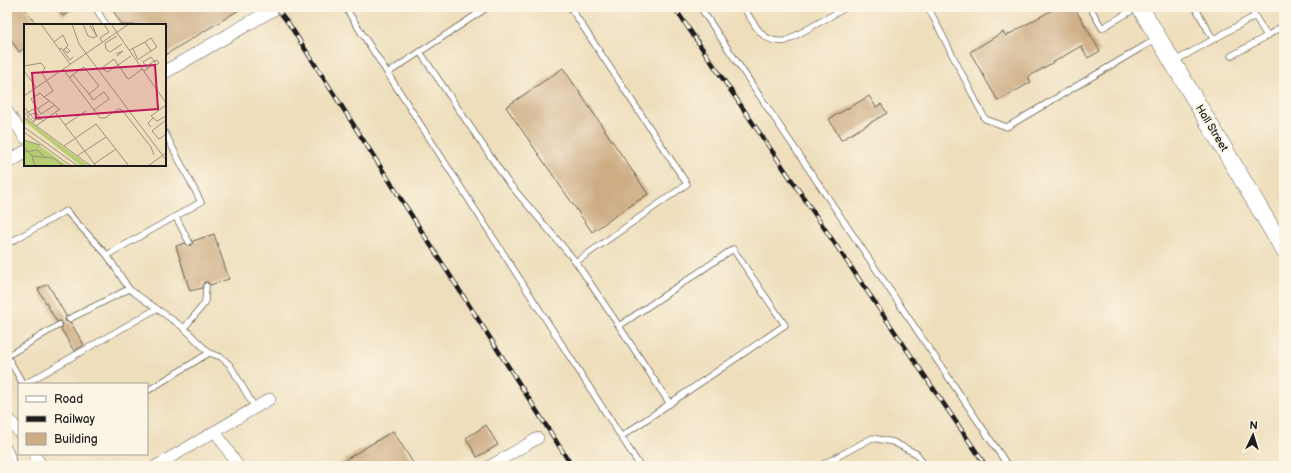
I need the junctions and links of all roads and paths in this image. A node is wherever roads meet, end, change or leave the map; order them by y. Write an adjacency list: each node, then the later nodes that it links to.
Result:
1 (95, 7): 15 (lane)
2 (277, 7): 23 (street)
3 (345, 7): 24 (lane)
4 (488, 7): 20 (lane)
5 (570, 7): 35 (lane)
6 (700, 7): 66 (lane)
7 (743, 7): 8 (lane)
8 (847, 7)
9 (928, 7): 18 (lane)
10 (1090, 7): 11 (lane)
11 (1139, 7): 18 (main road, Hall Street)
12 (1195, 7): 19 (lane)
13 (1250, 7): 14 (lane)
14 (1255, 16): 17 (lane); 19 (lane)
15 (105, 24)
16 (1284, 25): 17 (lane)
17 (1267, 36): 21 (lane)
18 (1159, 38): 22 (main road, Hall Street)
19 (1213, 39): 22 (lane)
20 (420, 52): 24 (lane); 35 (lane)
21 (1231, 56)
22 (1173, 63): 33 (main road, Hall Street)
23 (166, 71)
24 (388, 73): 54 (lane)
25 (7, 111): 26 (street)
26 (24, 136)
27 (166, 136): 30 (lane)
28 (24, 153): 29 (street)
29 (7, 163)
30 (176, 217): 31 (lane); 34 (lane)
31 (189, 242)
32 (7, 244): 34 (lane)
33 (1284, 250)
34 (107, 255): 37 (lane)
35 (576, 262): 41 (lane)
36 (206, 286): 42 (lane)
37 (129, 288): 38 (lane); 39 (lane)
38 (156, 309): 42 (lane); 46 (lane)
39 (68, 319)
40 (59, 325): 44 (lane)
41 (619, 326): 49 (lane); 49 (lane)
42 (184, 328): 43 (lane)
43 (209, 353): 47 (lane); 50 (lane)
44 (7, 356): 45 (lane)
45 (23, 383)
46 (26, 383)
47 (148, 390)
48 (270, 399): 50 (street)
49 (670, 404): 54 (lane)
50 (255, 408): 52 (street)
51 (7, 416): 53 (street)
52 (215, 431): 60 (street); 61 (street)
53 (18, 432)
54 (622, 436): 63 (lane)
55 (538, 438): 62 (street)
56 (7, 446): 58 (lane)
57 (35, 455): 59 (street)
58 (13, 466)
59 (42, 466)
60 (156, 466)
61 (238, 466)
62 (490, 466)
63 (640, 466)
64 (820, 466): 65 (lane)
65 (925, 466)
66 (1008, 466)

